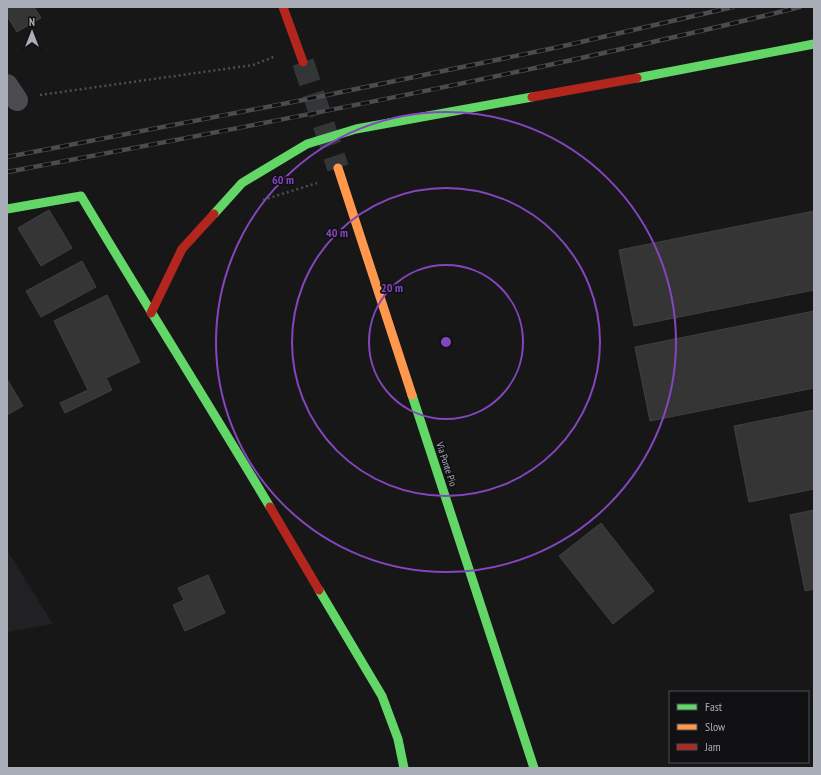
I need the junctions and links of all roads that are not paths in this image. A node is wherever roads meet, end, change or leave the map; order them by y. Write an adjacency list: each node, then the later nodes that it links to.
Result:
1 (283, 7): 3 (street)
2 (814, 44): 6 (street)
3 (303, 62)
4 (338, 168): 8 (street, Via Ponte Pio)
5 (7, 209): 6 (street)
6 (151, 313): 7 (street)
7 (404, 768)
8 (534, 768)

